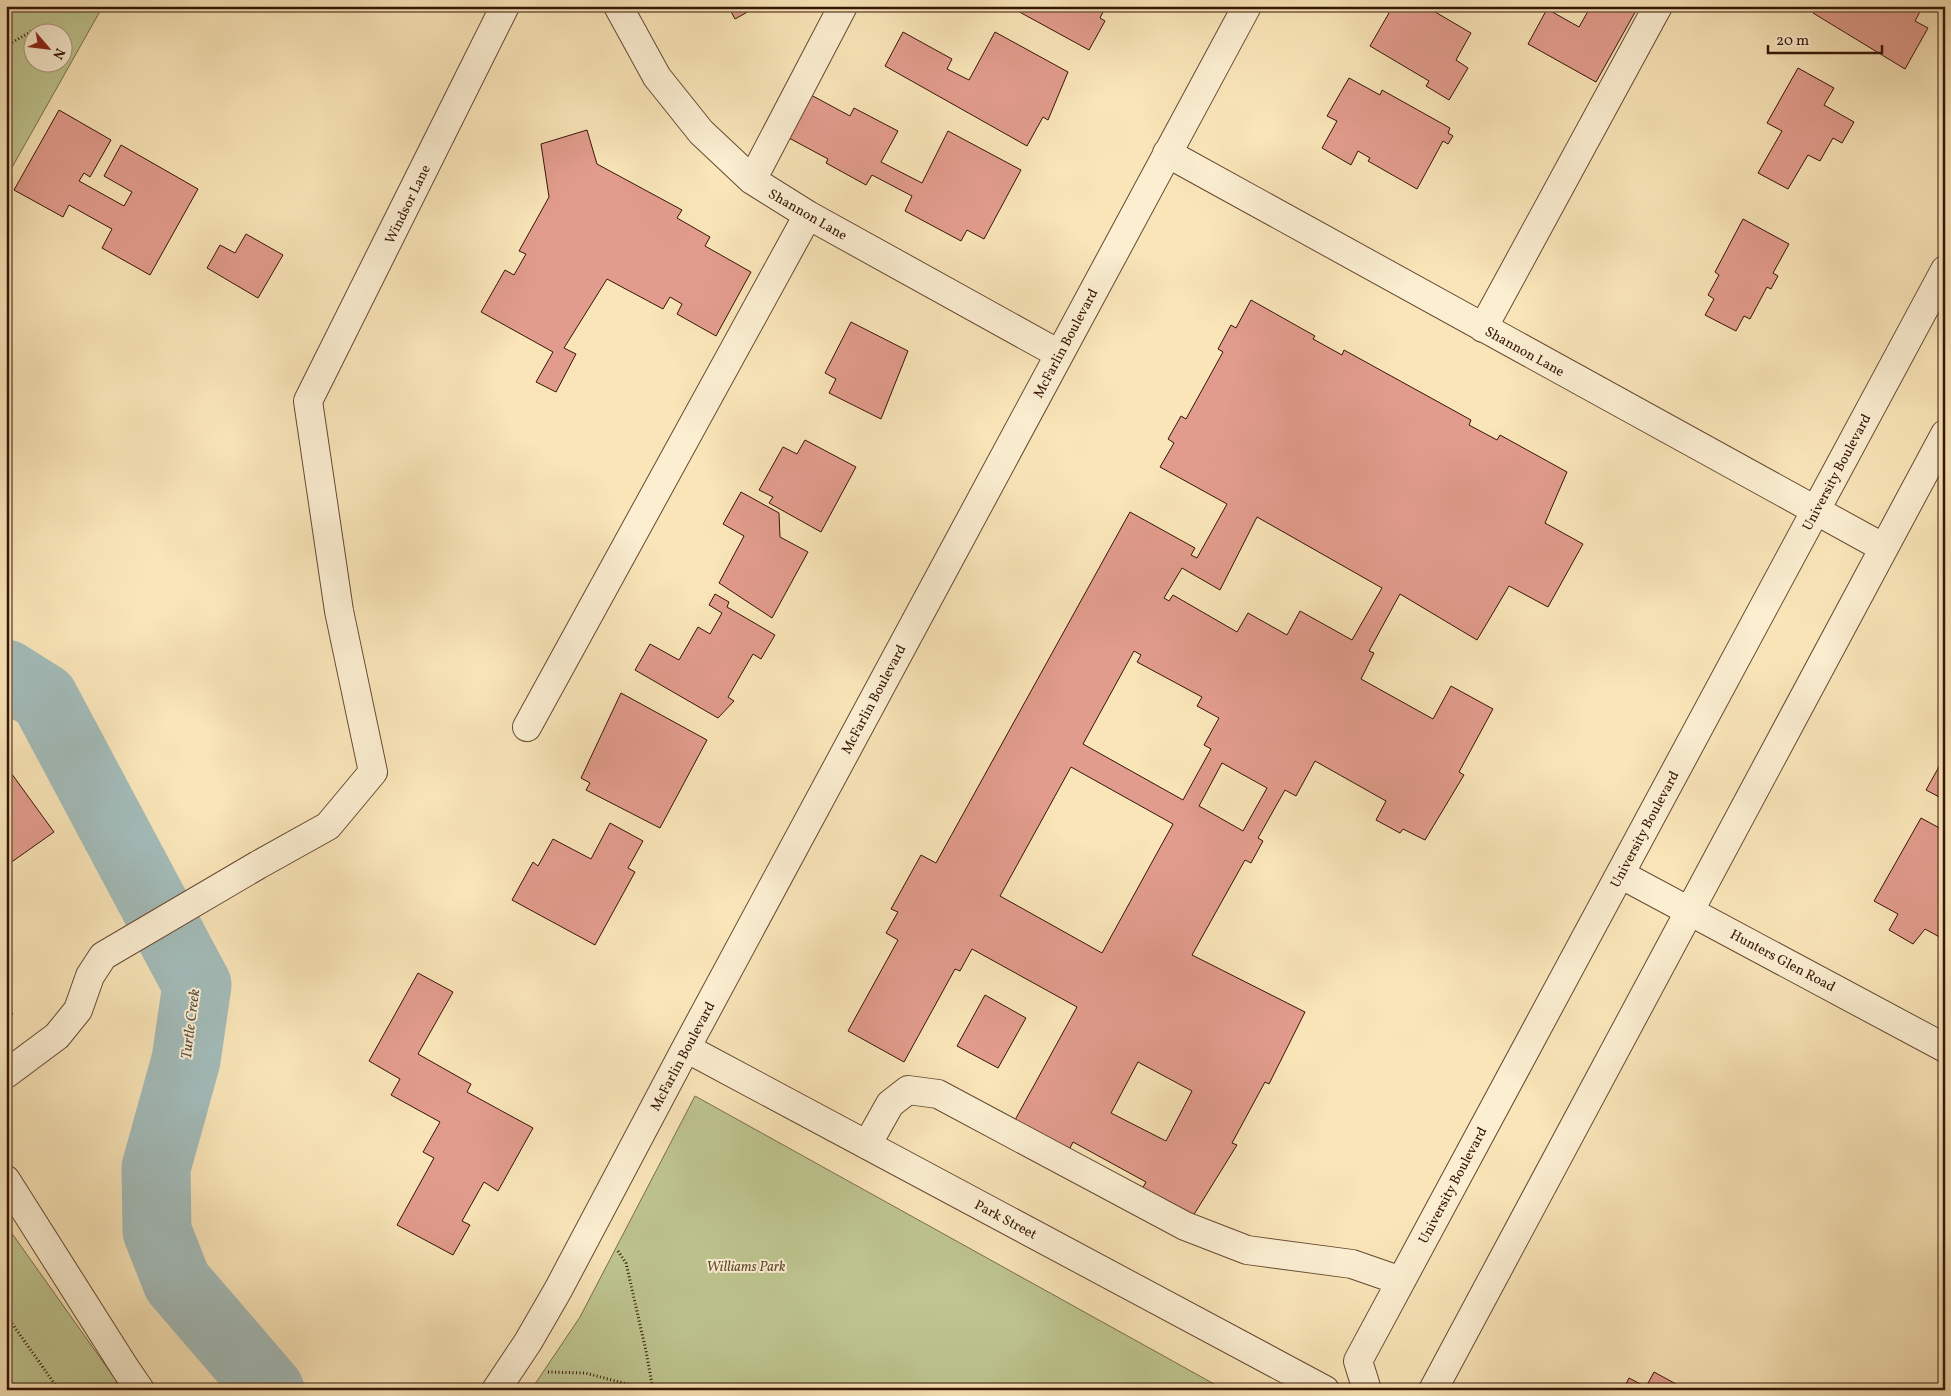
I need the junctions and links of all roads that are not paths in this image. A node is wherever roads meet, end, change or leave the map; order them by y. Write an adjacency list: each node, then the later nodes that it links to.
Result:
1 (505, 6): 20 (street, Windsor Lane)
2 (618, 6): 7 (street, Shannon Lane)
3 (843, 6): 7 (street)
4 (1246, 6): 6 (street, McFarlin Boulevard)
5 (1658, 6): 10 (street)
6 (1167, 154): 10 (street, Shannon Lane); 11 (street, McFarlin Boulevard)
7 (752, 180): 8 (street, Shannon Lane)
8 (808, 215): 11 (street, Shannon Lane); 15 (street)
9 (1945, 270): 13 (street, University Boulevard)
10 (1483, 328): 13 (street, Shannon Lane)
11 (1059, 354): 18 (street, McFarlin Boulevard)
12 (1945, 434): 14 (street)
13 (1816, 510): 14 (street, Shannon Lane); 16 (street, University Boulevard)
14 (1884, 548): 17 (street)
15 (527, 727)
16 (1620, 874): 17 (street, Hunters Glen Road); 23 (street, University Boulevard)
17 (1690, 910): 19 (street, Hunters Glen Road); 28 (street)
18 (686, 1048): 21 (street, Park Street); 25 (street, McFarlin Boulevard)
19 (1945, 1048)
20 (6, 1074)
21 (867, 1145): 23 (street); 26 (street, Park Street)
22 (6, 1180): 24 (street)
23 (1401, 1280): 27 (street, University Boulevard)
24 (140, 1390)
25 (496, 1390)
26 (1325, 1390)
27 (1367, 1390)
28 (1433, 1390)

